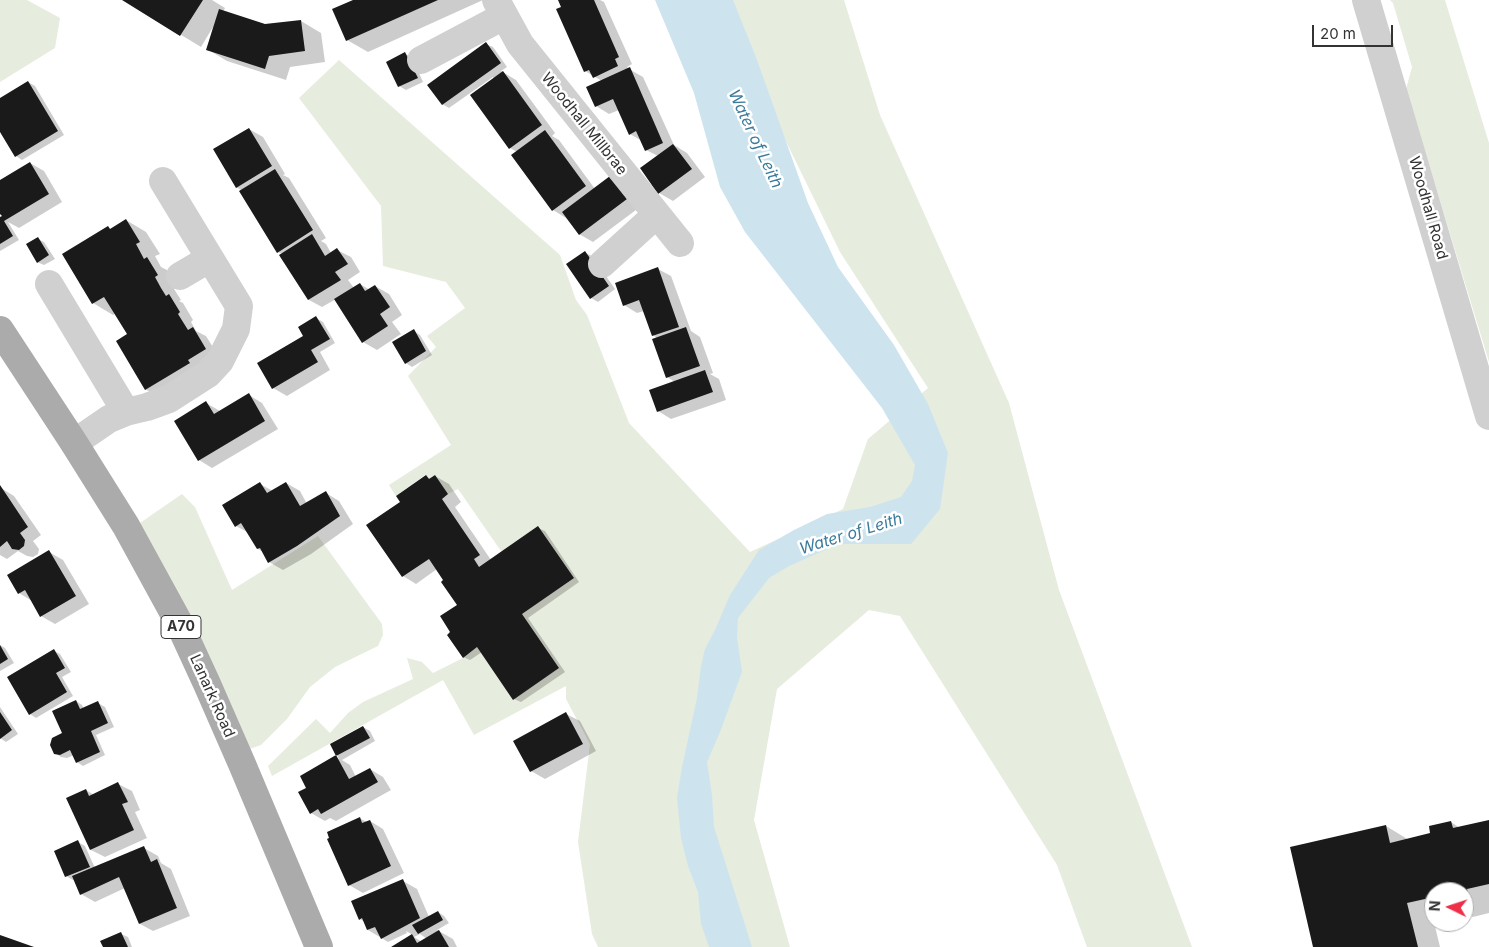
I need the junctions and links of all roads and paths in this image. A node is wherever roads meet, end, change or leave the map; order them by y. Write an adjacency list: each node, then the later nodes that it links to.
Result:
1 (1366, 0): 13 (street, Woodhall Road)
2 (500, 8): 3 (street); 5 (street, Woodhall Millbrae)
3 (421, 60)
4 (163, 181): 7 (street)
5 (656, 215): 6 (street, Woodhall Millbrae); 8 (street)
6 (680, 243)
7 (209, 258): 9 (street); 12 (street)
8 (602, 264)
9 (180, 276)
10 (49, 284): 12 (street)
11 (0, 330): 14 (main road, Lanark Road / A70)
12 (126, 412): 14 (street)
13 (1489, 416)
14 (74, 443): 15 (main road, Lanark Road / A70)
15 (319, 947)

